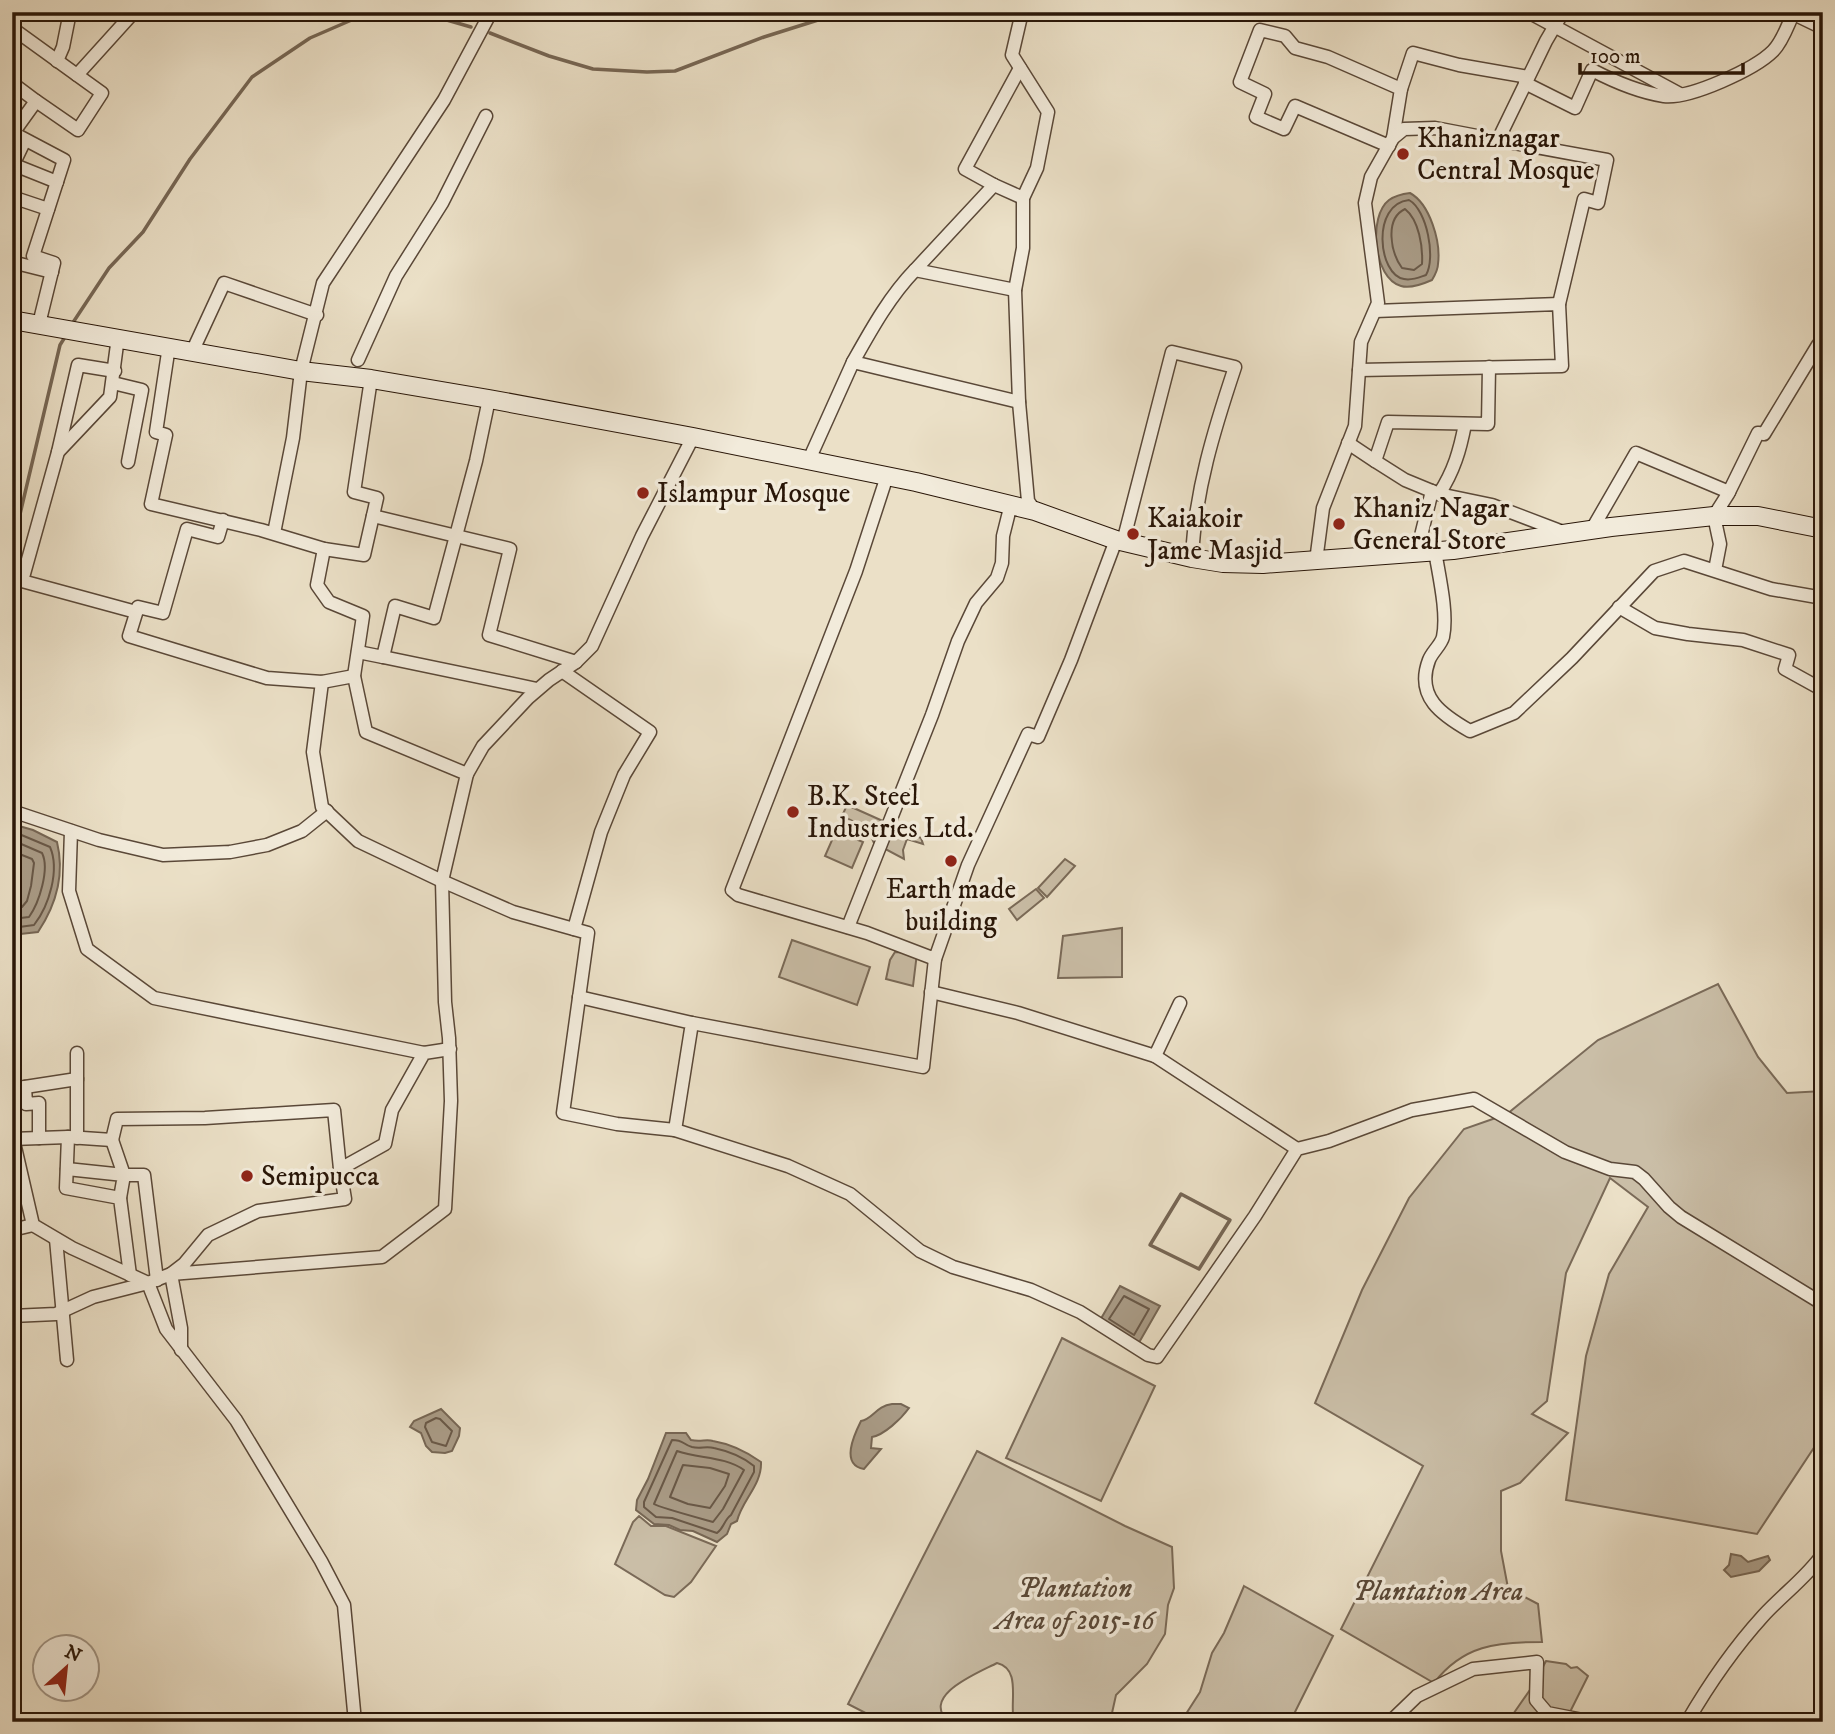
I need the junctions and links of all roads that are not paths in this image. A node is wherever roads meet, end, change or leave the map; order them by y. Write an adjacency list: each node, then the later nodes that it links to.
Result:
1 (70, 12): 11 (street)
2 (134, 12): 13 (street)
3 (491, 12): 35 (street)
4 (1022, 12): 12 (street)
5 (1528, 12): 8 (street)
6 (1563, 12): 8 (street)
7 (1794, 13): 10 (street); 17 (street)
8 (1555, 27): 14 (street); 17 (street)
9 (12, 28): 11 (street)
10 (1823, 28)
11 (57, 61): 13 (street)
12 (1020, 68): 25 (street); 27 (street)
13 (77, 75): 18 (street)
14 (1527, 80): 16 (street); 17 (street); 21 (street)
15 (12, 83): 18 (street)
16 (1401, 89): 22 (street); 22 (street)
17 (1680, 94)
18 (36, 101): 20 (street)
19 (486, 116): 42 (street)
20 (25, 139): 23 (street); 24 (street)
21 (1498, 139): 22 (street); 33 (street)
22 (1391, 142): 34 (street)
23 (13, 164): 24 (street)
24 (57, 182): 28 (street)
25 (994, 185): 27 (street); 30 (street)
26 (12, 197): 28 (street)
27 (1023, 198): 32 (street)
28 (48, 209): 31 (street)
29 (12, 262): 31 (street)
30 (915, 270): 32 (street); 43 (street)
31 (52, 272): 37 (street)
32 (1015, 290): 50 (street)
33 (1559, 304): 34 (street); 44 (street)
34 (1375, 311): 45 (street)
35 (317, 315): 41 (street); 46 (street)
36 (12, 320): 37 (street)
37 (39, 324): 38 (street)
38 (118, 337): 39 (street); 47 (street)
39 (169, 346): 41 (street); 67 (street)
40 (1823, 346): 61 (street)
41 (193, 351): 46 (street)
42 (358, 360)
43 (853, 362): 50 (street); 57 (street)
44 (1489, 367): 45 (street); 51 (street)
45 (1359, 370): 53 (street)
46 (301, 371): 48 (street); 70 (street)
47 (114, 377): 54 (street); 54 (street); 56 (street)
48 (371, 379): 49 (street); 65 (street)
49 (489, 399): 52 (street); 71 (street)
50 (1019, 402): 64 (street)
51 (1465, 424): 55 (street); 59 (street)
52 (693, 437): 57 (street); 83 (street)
53 (1348, 443): 55 (street); 76 (street)
54 (58, 452): 80 (street)
55 (1375, 461): 60 (street)
56 (128, 462)
57 (808, 462): 58 (street)
58 (887, 476): 63 (street); 94 (street)
59 (1451, 476): 60 (street); 62 (street)
60 (1435, 492): 62 (street); 74 (street)
61 (1729, 492): 66 (street); 69 (street)
62 (1469, 500): 69 (street)
63 (1010, 504): 64 (street); 94 (street)
64 (1035, 511): 72 (street)
65 (373, 516): 71 (street); 73 (street)
66 (1714, 516): 68 (street); 69 (street); 77 (street)
67 (223, 520): 70 (street); 80 (street)
68 (1823, 529)
69 (1582, 532): 74 (street)
70 (274, 533): 73 (street)
71 (457, 536): 82 (street); 83 (street)
72 (1120, 540): 75 (street); 75 (street); 96 (street)
73 (324, 549): 81 (street)
74 (1426, 552): 76 (street); 79 (street)
75 (1192, 558): 76 (street)
76 (1316, 561)
77 (1715, 570): 78 (street); 79 (street)
78 (1823, 598)
79 (1619, 607): 88 (street)
80 (136, 612): 86 (street)
81 (358, 652): 82 (street); 85 (street)
82 (383, 657): 87 (street)
83 (576, 662): 84 (street)
84 (562, 671): 87 (street); 95 (street)
85 (354, 676): 86 (street); 89 (street)
86 (322, 682): 91 (street)
87 (537, 690): 89 (street)
88 (1823, 690)
89 (467, 774): 93 (street)
90 (12, 811): 92 (street)
91 (327, 811): 92 (street); 93 (street)
92 (71, 831): 103 (street)
93 (442, 881): 95 (street); 101 (street)
94 (848, 927): 96 (street)
95 (574, 929): 98 (street)
96 (935, 959): 97 (street)
97 (931, 992): 100 (street); 104 (street)
98 (579, 997): 100 (street); 107 (street)
99 (1180, 1003): 104 (street)
100 (692, 1023): 107 (street)
101 (450, 1049): 103 (street); 120 (street)
102 (76, 1053): 105 (street)
103 (424, 1054): 114 (street)
104 (1155, 1056): 112 (street)
105 (77, 1079): 106 (street); 109 (street)
106 (18, 1088): 110 (street)
107 (675, 1130): 112 (street)
108 (13, 1137): 110 (street); 117 (street)
109 (72, 1137): 110 (street); 111 (street); 113 (street)
110 (39, 1138)
111 (112, 1140): 114 (street); 115 (street)
112 (1297, 1149): 123 (street)
113 (67, 1169): 115 (street); 116 (street)
114 (340, 1169): 120 (street)
115 (124, 1175): 116 (street); 122 (street)
116 (120, 1198): 121 (street)
117 (33, 1225): 118 (street); 119 (street)
118 (12, 1230)
119 (56, 1239): 121 (street); 124 (street)
120 (171, 1274): 122 (street); 126 (street)
121 (130, 1275): 122 (street)
122 (152, 1281): 124 (street); 126 (street)
123 (1823, 1304)
124 (63, 1311): 125 (street); 127 (street)
125 (12, 1316)
126 (181, 1350): 129 (street)
127 (67, 1360)
128 (1823, 1554): 132 (street)
129 (355, 1722)
130 (1390, 1722): 131 (street)
131 (1593, 1722)
132 (1687, 1722)

